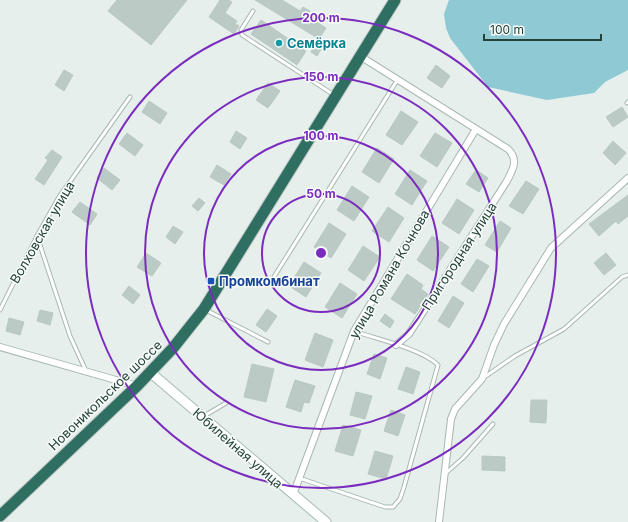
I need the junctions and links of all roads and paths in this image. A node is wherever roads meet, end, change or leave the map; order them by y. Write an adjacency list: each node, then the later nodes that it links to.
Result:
1 (395, 0): 3 (highway, Новоникольское шоссе)
2 (253, 11): 5 (lane)
3 (360, 56): 4 (street); 5 (highway, Новоникольское шоссе)
4 (398, 79): 7 (street); 11 (lane)
5 (335, 96): 12 (highway, Новоникольское шоссе)
6 (130, 97): 9 (lane, Волховская улица)
7 (476, 128): 14 (street, улица Романа Кочнова); 16 (street, Пригородная улица)
8 (628, 178): 20 (street)
9 (37, 236): 13 (lane, Волховская улица); 18 (lane)
10 (628, 276): 20 (lane)
11 (272, 280)
12 (204, 309): 15 (lane); 19 (highway, Новоникольское шоссе)
13 (0, 310)
14 (354, 331): 16 (lane); 26 (street, улица Романа Кочнова)
15 (268, 342)
16 (396, 346): 26 (lane)
17 (0, 347): 18 (street)
18 (86, 371): 21 (street)
19 (151, 373): 21 (highway, Новоникольское шоссе); 23 (street, Юбилейная улица)
20 (482, 379): 25 (street)
21 (138, 386): 28 (highway, Новоникольское шоссе)
22 (226, 403): 23 (lane)
23 (203, 417): 27 (street, Юбилейная улица)
24 (493, 424): 25 (lane)
25 (443, 476): 30 (street)
26 (299, 478): 27 (street, улица Романа Кочнова)
27 (293, 495): 29 (street, Юбилейная улица)
28 (0, 516)
29 (326, 522)
30 (439, 522)

